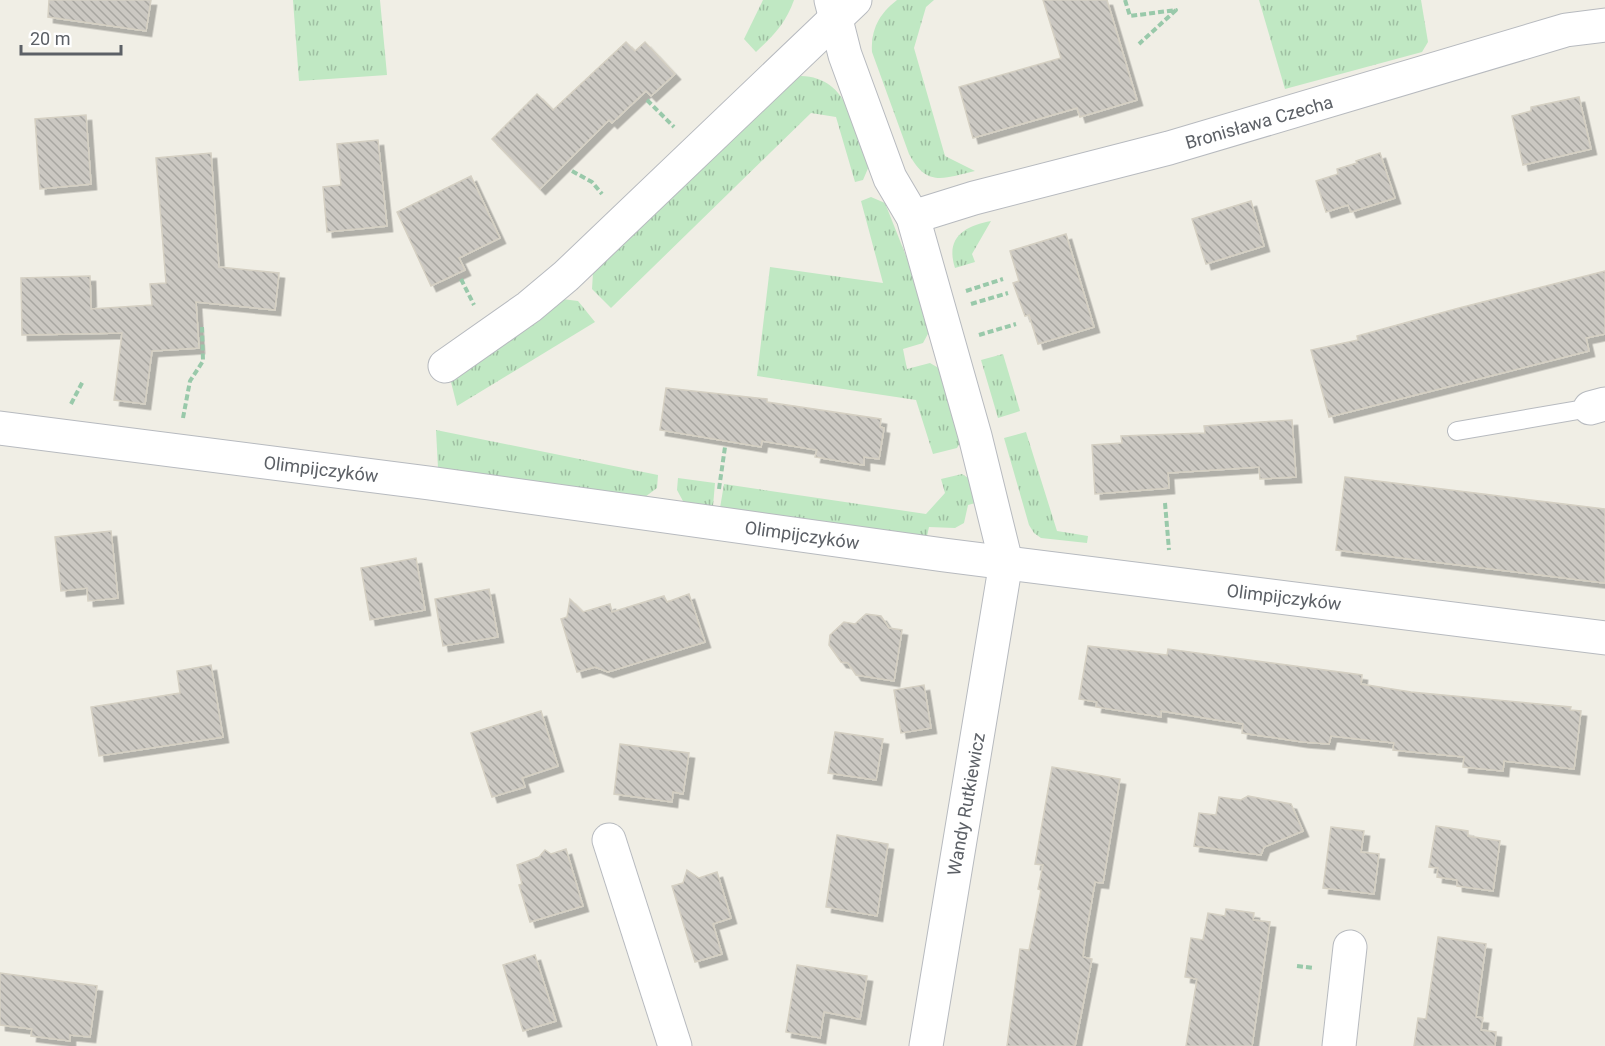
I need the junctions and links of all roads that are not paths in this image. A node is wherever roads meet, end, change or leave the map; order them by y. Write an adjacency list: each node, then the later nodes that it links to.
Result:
1 (840, 6): 3 (street); 4 (street)
2 (1605, 25): 3 (street, Bronisława Czecha)
3 (913, 217): 8 (street)
4 (446, 366)
5 (1598, 406): 7 (lane)
6 (1, 422): 8 (street, Olimpijczyków)
7 (1457, 430)
8 (1006, 562): 9 (street, Olimpijczyków); 13 (street, Wandy Rutkiewicz)
9 (1605, 638)
10 (609, 840): 12 (street)
11 (1350, 947): 14 (street)
12 (675, 1046)
13 (926, 1046)
14 (1339, 1046)

